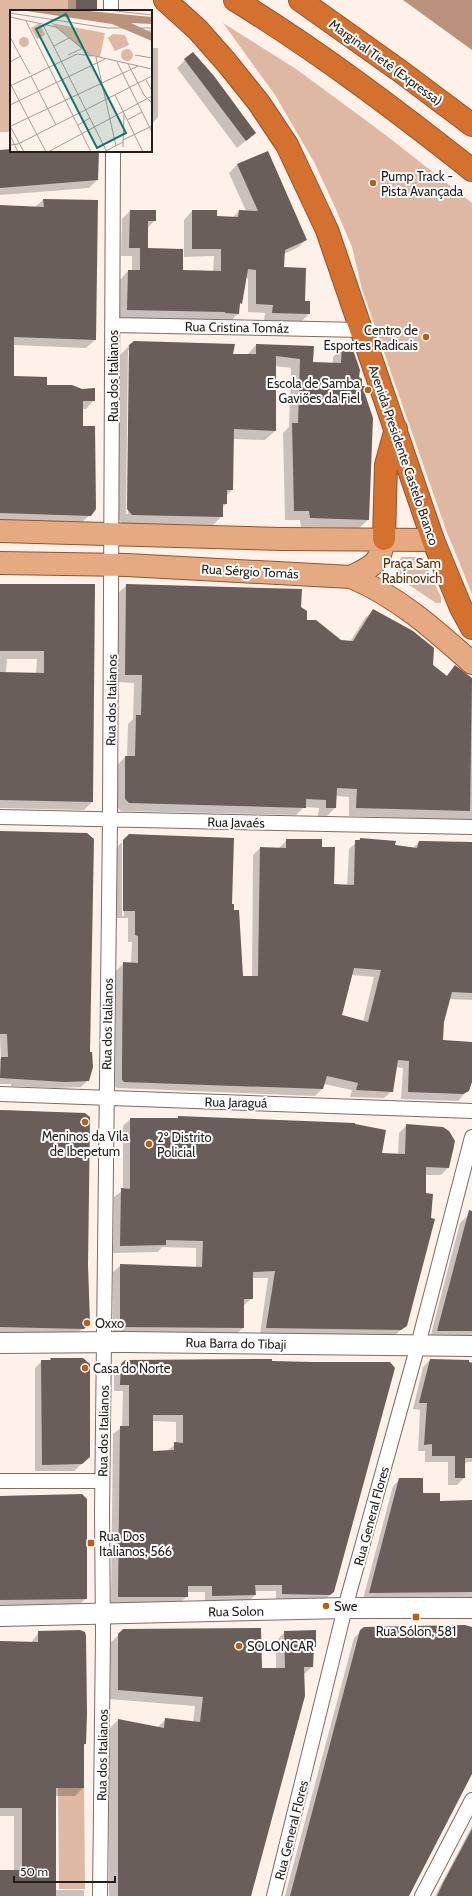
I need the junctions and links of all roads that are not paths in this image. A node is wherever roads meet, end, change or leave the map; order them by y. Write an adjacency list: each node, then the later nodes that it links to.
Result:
1 (165, 0): 8 (highway, Avenida Presidente Castelo Branco)
2 (235, 0): 6 (highway)
3 (300, 0): 4 (highway, Marginal Tietê (Expressa))
4 (472, 125)
5 (113, 152): 7 (street, Rua dos Italianos)
6 (472, 170)
7 (113, 325): 8 (street, Rua Cristina Tomáz); 11 (street, Rua dos Italianos)
8 (362, 330): 9 (highway, Avenida Presidente Castelo Branco)
9 (396, 429): 12 (highway); 13 (highway, Avenida Presidente Castelo Branco)
10 (0, 531): 11 (main road)
11 (112, 534): 12 (main road); 15 (street, Rua dos Italianos)
12 (384, 540): 13 (main road); 16 (main road)
13 (432, 540): 17 (highway, Avenida Presidente Castelo Branco)
14 (0, 563): 15 (main road, Rua Sérgio Tomás)
15 (112, 564): 16 (main road, Rua Sérgio Tomás); 20 (street, Rua dos Italianos)
16 (351, 577): 18 (main road, Rua Sérgio Tomás)
17 (472, 628)
18 (472, 663)
19 (0, 817): 20 (street, Rua Javaés)
20 (110, 819): 21 (street, Rua Javaés); 23 (street, Rua dos Italianos)
21 (472, 827)
22 (0, 1094): 23 (street, Rua Jaraguá)
23 (106, 1098): 24 (street, Rua Jaraguá); 26 (street, Rua dos Italianos)
24 (472, 1111)
25 (472, 1137): 28 (street, Rua General Flores)
26 (105, 1342): 27 (street, Rua Barra do Tibaji); 28 (street, Rua Barra do Tibaji); 31 (street, Rua dos Italianos)
27 (0, 1343)
28 (418, 1345): 29 (street, Rua Barra do Tibaji); 32 (street, Rua General Flores)
29 (472, 1346)
30 (0, 1481): 31 (street)
31 (102, 1481): 34 (street, Rua dos Italianos)
32 (345, 1608): 33 (street, Rua Solon); 34 (street, Rua Solon); 38 (street, Rua General Flores)
33 (472, 1608)
34 (103, 1613): 35 (street, Rua Solon); 37 (street, Rua dos Italianos)
35 (0, 1616)
36 (472, 1800): 39 (street)
37 (100, 1896)
38 (274, 1896)
39 (422, 1896)

